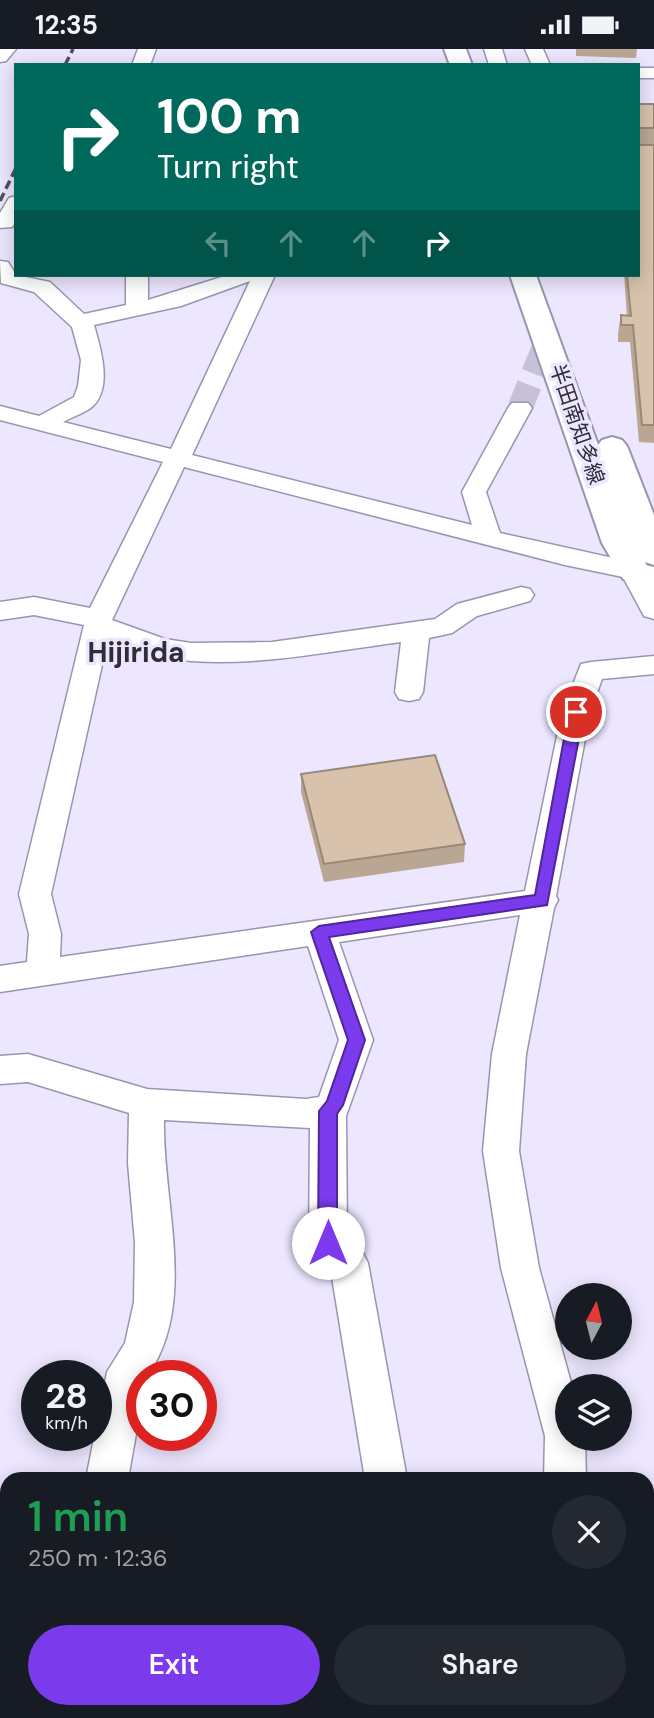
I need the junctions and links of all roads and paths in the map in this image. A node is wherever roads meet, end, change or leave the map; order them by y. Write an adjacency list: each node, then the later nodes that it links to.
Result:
1 (7, 49): 2 (street)
2 (0, 57)
3 (14, 207): 4 (street)
4 (7, 223)
5 (0, 267): 12 (street)
6 (137, 277): 11 (street)
7 (242, 277): 11 (street)
8 (263, 277): 16 (street)
9 (524, 277): 18 (main road, 半田南知多線)
10 (545, 277): 18 (main road, 半田南知多線)
11 (138, 309): 12 (street)
12 (79, 322): 15 (street)
13 (520, 408): 17 (street)
14 (0, 413): 15 (street)
15 (42, 424): 16 (street)
16 (177, 459): 17 (street); 22 (street)
17 (489, 538): 18 (street)
18 (648, 567): 20 (street)
19 (521, 595): 23 (street)
20 (654, 610)
21 (0, 611): 22 (street)
22 (98, 621): 23 (street); 28 (street)
23 (416, 629): 25 (street)
24 (654, 665): 26 (street)
25 (409, 692)
26 (542, 900): 27 (street); 35 (street)
27 (319, 932): 28 (street); 32 (street)
28 (43, 974): 29 (street)
29 (0, 979)
30 (0, 1070): 31 (street)
31 (147, 1104): 32 (street); 33 (street)
32 (328, 1111): 34 (street)
33 (108, 1472)
34 (385, 1472)
35 (565, 1472)

